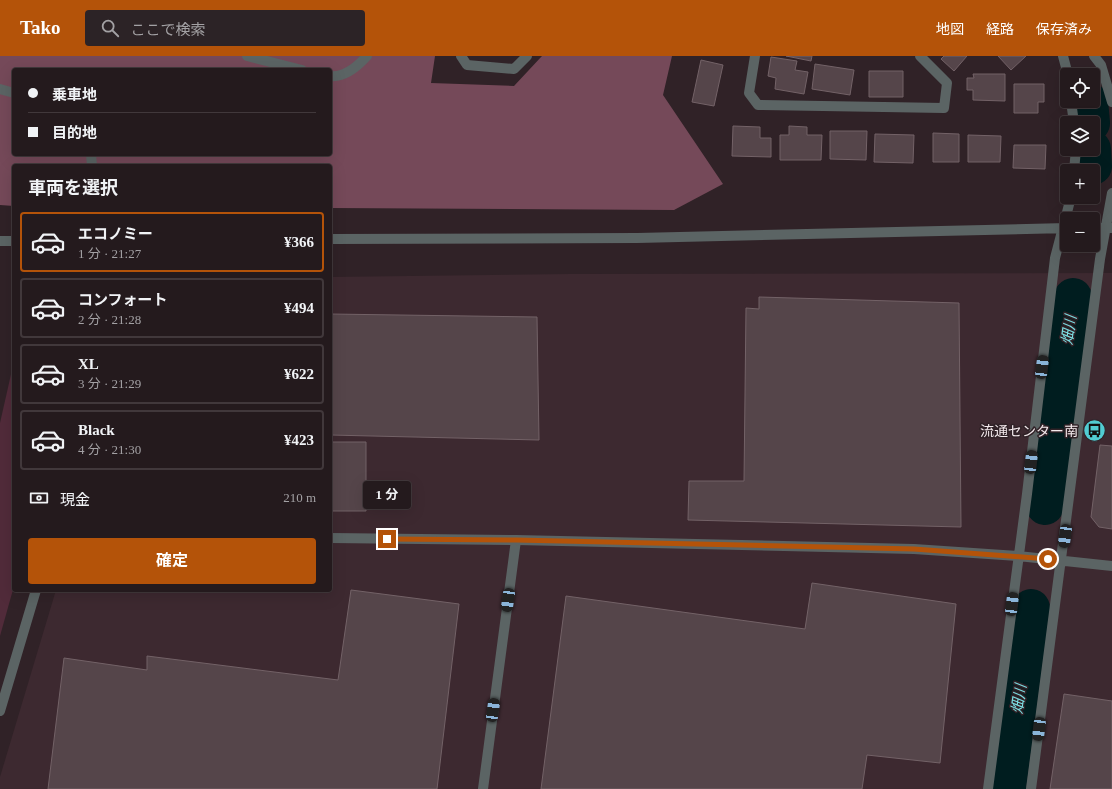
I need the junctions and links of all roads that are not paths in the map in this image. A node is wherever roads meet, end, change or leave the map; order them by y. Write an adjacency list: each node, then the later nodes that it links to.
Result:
1 (247, 56): 9 (street)
2 (367, 56): 11 (street)
3 (461, 56): 4 (street)
4 (527, 56)
5 (755, 56): 6 (street)
6 (920, 56)
7 (1063, 56): 10 (street)
8 (1094, 56): 14 (street)
9 (294, 68)
10 (1066, 68)
11 (332, 76)
12 (0, 89): 13 (street)
13 (12, 92)
14 (1112, 102)
15 (1112, 193): 17 (street)
16 (1060, 228): 18 (street)
17 (1109, 228): 25 (street)
18 (332, 239)
19 (0, 241): 20 (street)
20 (12, 241)
21 (1060, 243): 24 (street)
22 (332, 538): 23 (street)
23 (516, 540): 24 (street); 29 (street)
24 (1018, 556): 25 (street); 30 (street)
25 (1062, 560): 26 (street); 31 (street)
26 (1112, 566)
27 (35, 592): 28 (street)
28 (0, 711)
29 (483, 789)
30 (988, 789)
31 (1031, 789)

